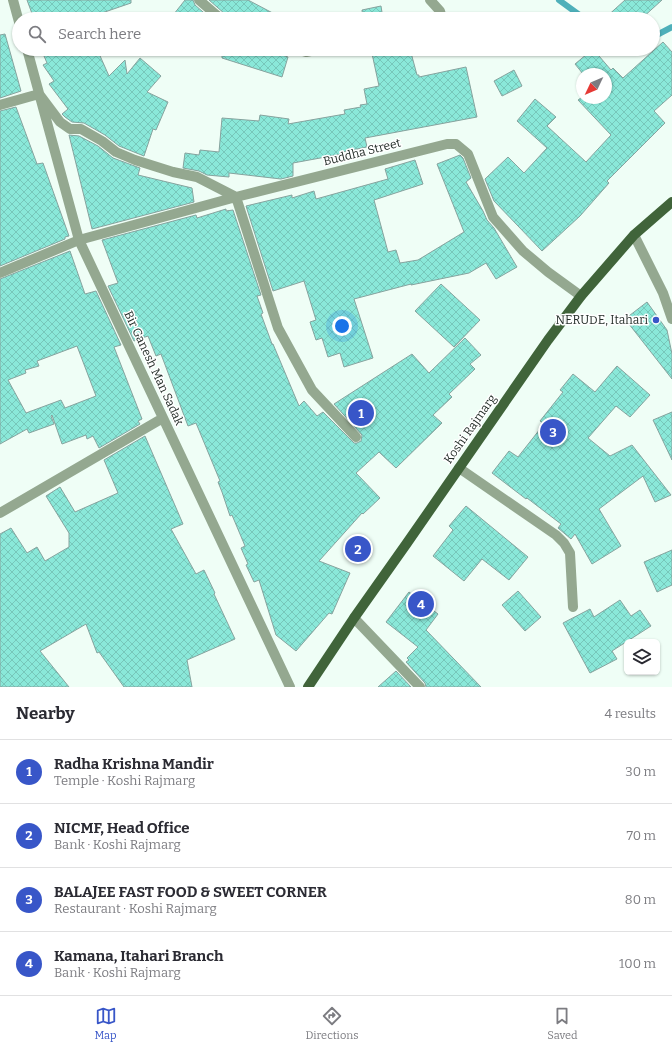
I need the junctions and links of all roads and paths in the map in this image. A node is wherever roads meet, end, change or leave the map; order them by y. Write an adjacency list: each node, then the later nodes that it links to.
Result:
1 (13, 0): 4 (street)
2 (199, 0): 5 (street)
3 (430, 0): 6 (street)
4 (16, 12)
5 (213, 12)
6 (440, 12)
7 (28, 56): 8 (street, Bir Ganesh Man Sadak)
8 (39, 94): 9 (street); 10 (street); 13 (street, Bir Ganesh Man Sadak)
9 (0, 105)
10 (236, 196): 13 (street, Buddha Street); 15 (street, Buddha Street); 18 (street)
11 (672, 202): 12 (main road, Koshi Rajmarg)
12 (634, 235): 15 (main road, Koshi Rajmarg); 16 (street)
13 (79, 240): 14 (street, Buddha Street); 17 (street, Bir Ganesh Man Sadak)
14 (0, 273)
15 (581, 296): 19 (main road, Koshi Rajmarg)
16 (672, 319)
17 (163, 418): 20 (street); 23 (street, Bir Ganesh Man Sadak)
18 (356, 437)
19 (460, 468): 21 (street); 22 (main road, Koshi Rajmarg)
20 (0, 513)
21 (573, 607)
22 (354, 618): 24 (main road, Koshi Rajmarg); 25 (street)
23 (290, 687)
24 (308, 687)
25 (420, 687)

